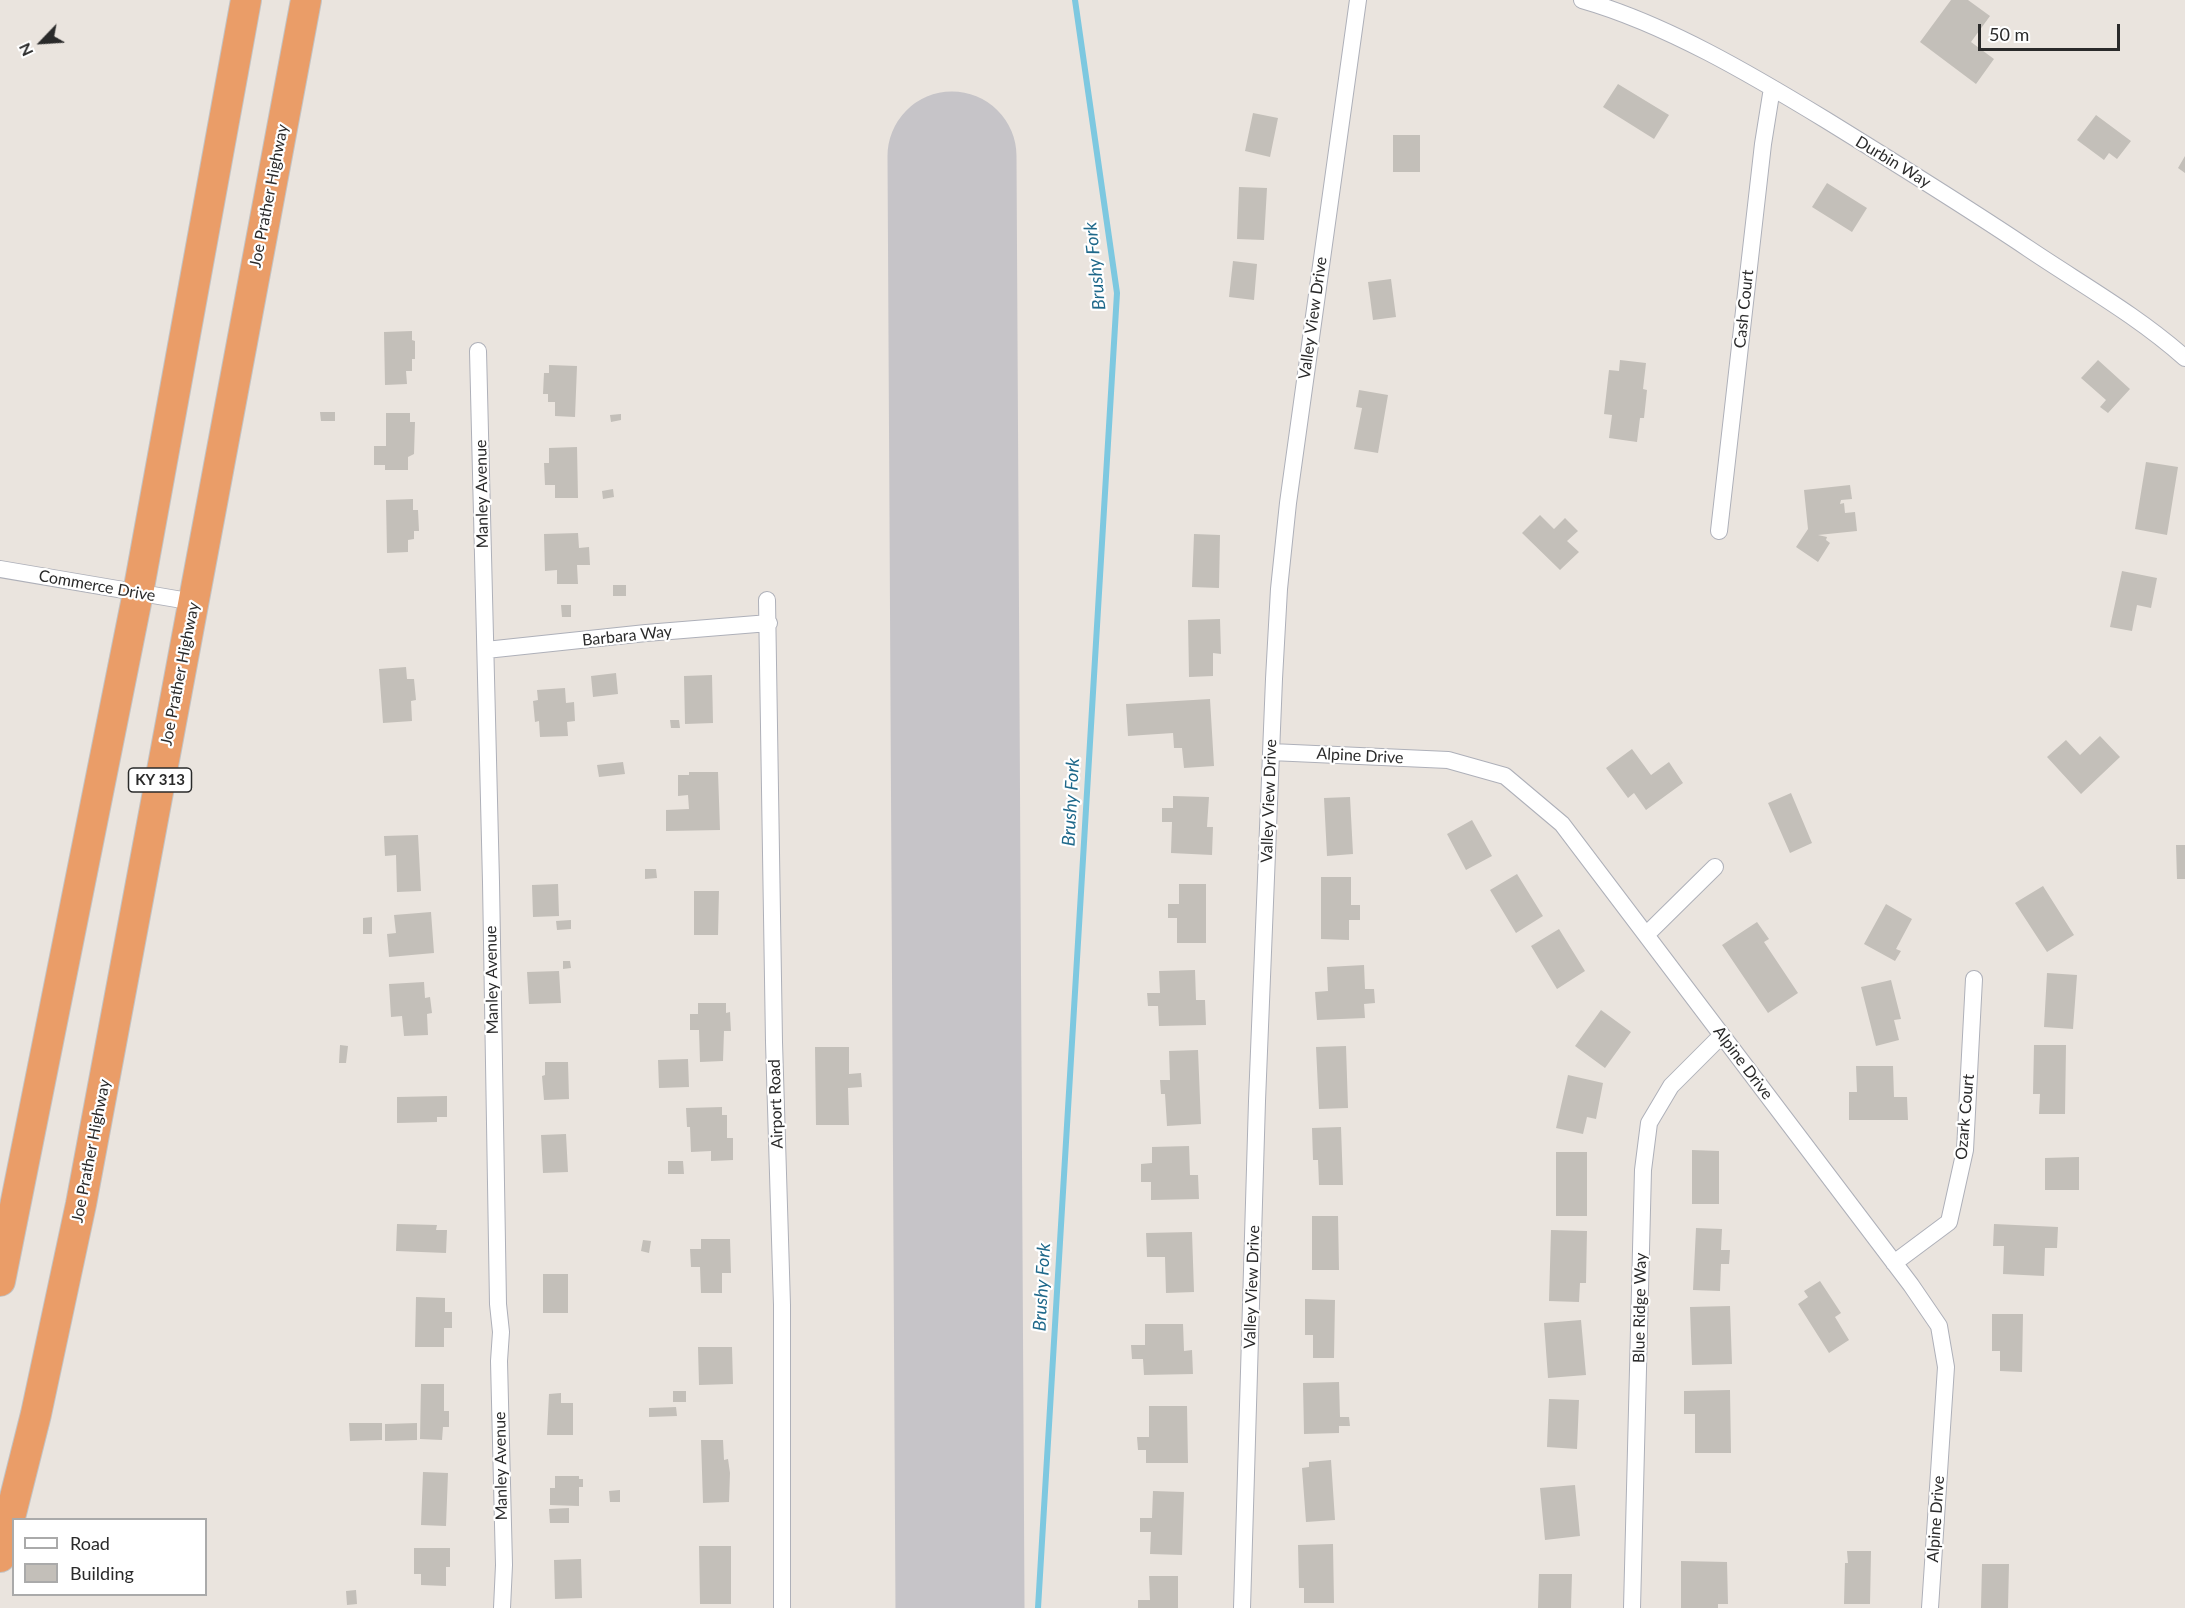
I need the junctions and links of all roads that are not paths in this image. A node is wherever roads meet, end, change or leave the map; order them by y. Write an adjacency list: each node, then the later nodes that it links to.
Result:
1 (246, 0): 10 (highway)
2 (306, 0): 12 (highway, Joe Prather Highway / KY 313)
3 (1358, 0): 15 (street, Valley View Drive)
4 (1582, 0): 5 (street, Durbin Way)
5 (1772, 88): 7 (street, Durbin Way); 8 (street, Cash Court)
6 (478, 351): 14 (street, Manley Avenue)
7 (2185, 358)
8 (1719, 531)
9 (0, 569): 10 (street, Commerce Drive)
10 (138, 593): 12 (street, Commerce Drive); 21 (highway)
11 (767, 600): 13 (street, Airport Road)
12 (194, 602): 22 (highway, Joe Prather Highway / KY 313)
13 (769, 623): 14 (street, Barbara Way); 24 (street, Airport Road)
14 (486, 650): 23 (street, Manley Avenue)
15 (1271, 752): 17 (street, Alpine Drive); 25 (street, Valley View Drive)
16 (1714, 867): 17 (street)
17 (1646, 935): 19 (street, Alpine Drive)
18 (1974, 979): 20 (street, Ozark Court)
19 (1722, 1035): 20 (street, Alpine Drive); 26 (street, Blue Ridge Way)
20 (1894, 1263): 27 (street, Alpine Drive)
21 (0, 1281)
22 (0, 1557)
23 (502, 1608)
24 (782, 1608)
25 (1242, 1608)
26 (1632, 1608)
27 (1930, 1608)

